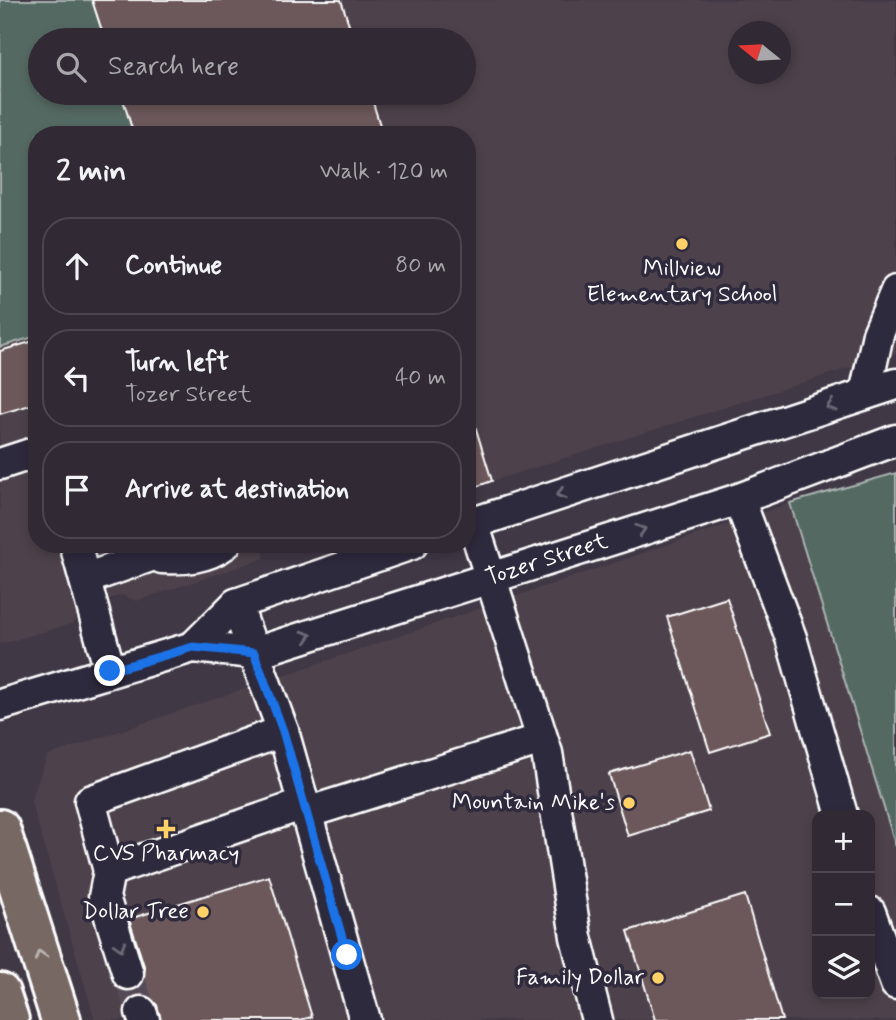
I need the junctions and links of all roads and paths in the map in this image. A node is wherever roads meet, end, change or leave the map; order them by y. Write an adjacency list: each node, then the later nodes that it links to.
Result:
1 (896, 291): 3 (street)
2 (896, 384): 3 (street)
3 (865, 394): 8 (street, one-way to 8)
4 (896, 440): 7 (street, Tozer Street)
5 (28, 455): 6 (street)
6 (0, 464)
7 (739, 499): 16 (street, Tozer Street, one-way to 7); 25 (street)
8 (476, 522)
9 (476, 540): 16 (street)
10 (78, 553): 15 (street)
11 (161, 553): 14 (street)
12 (211, 553): 14 (street)
13 (386, 553): 17 (street, Tozer Street)
14 (148, 558): 15 (street)
15 (85, 579): 20 (street)
16 (491, 579): 19 (street, Tozer Street, one-way to 16); 23 (street)
17 (236, 604): 18 (street, Tozer Street); 19 (street)
18 (193, 647): 19 (street, Tozer Street); 20 (street, Tozer Street)
19 (254, 653): 22 (street)
20 (110, 671): 21 (street, Tozer Street)
21 (0, 705)
22 (283, 731): 24 (street); 27 (street)
23 (542, 739): 24 (street); 35 (street)
24 (305, 808): 27 (street); 34 (street)
25 (841, 810)
26 (0, 829): 33 (main road, one-way to 26)
27 (109, 871): 29 (street, one-way to 29)
28 (875, 926): 30 (street)
29 (128, 974)
30 (896, 984)
31 (0, 993): 32 (main road)
32 (9, 1020)
33 (61, 1020)
34 (365, 1020)
35 (597, 1020)

